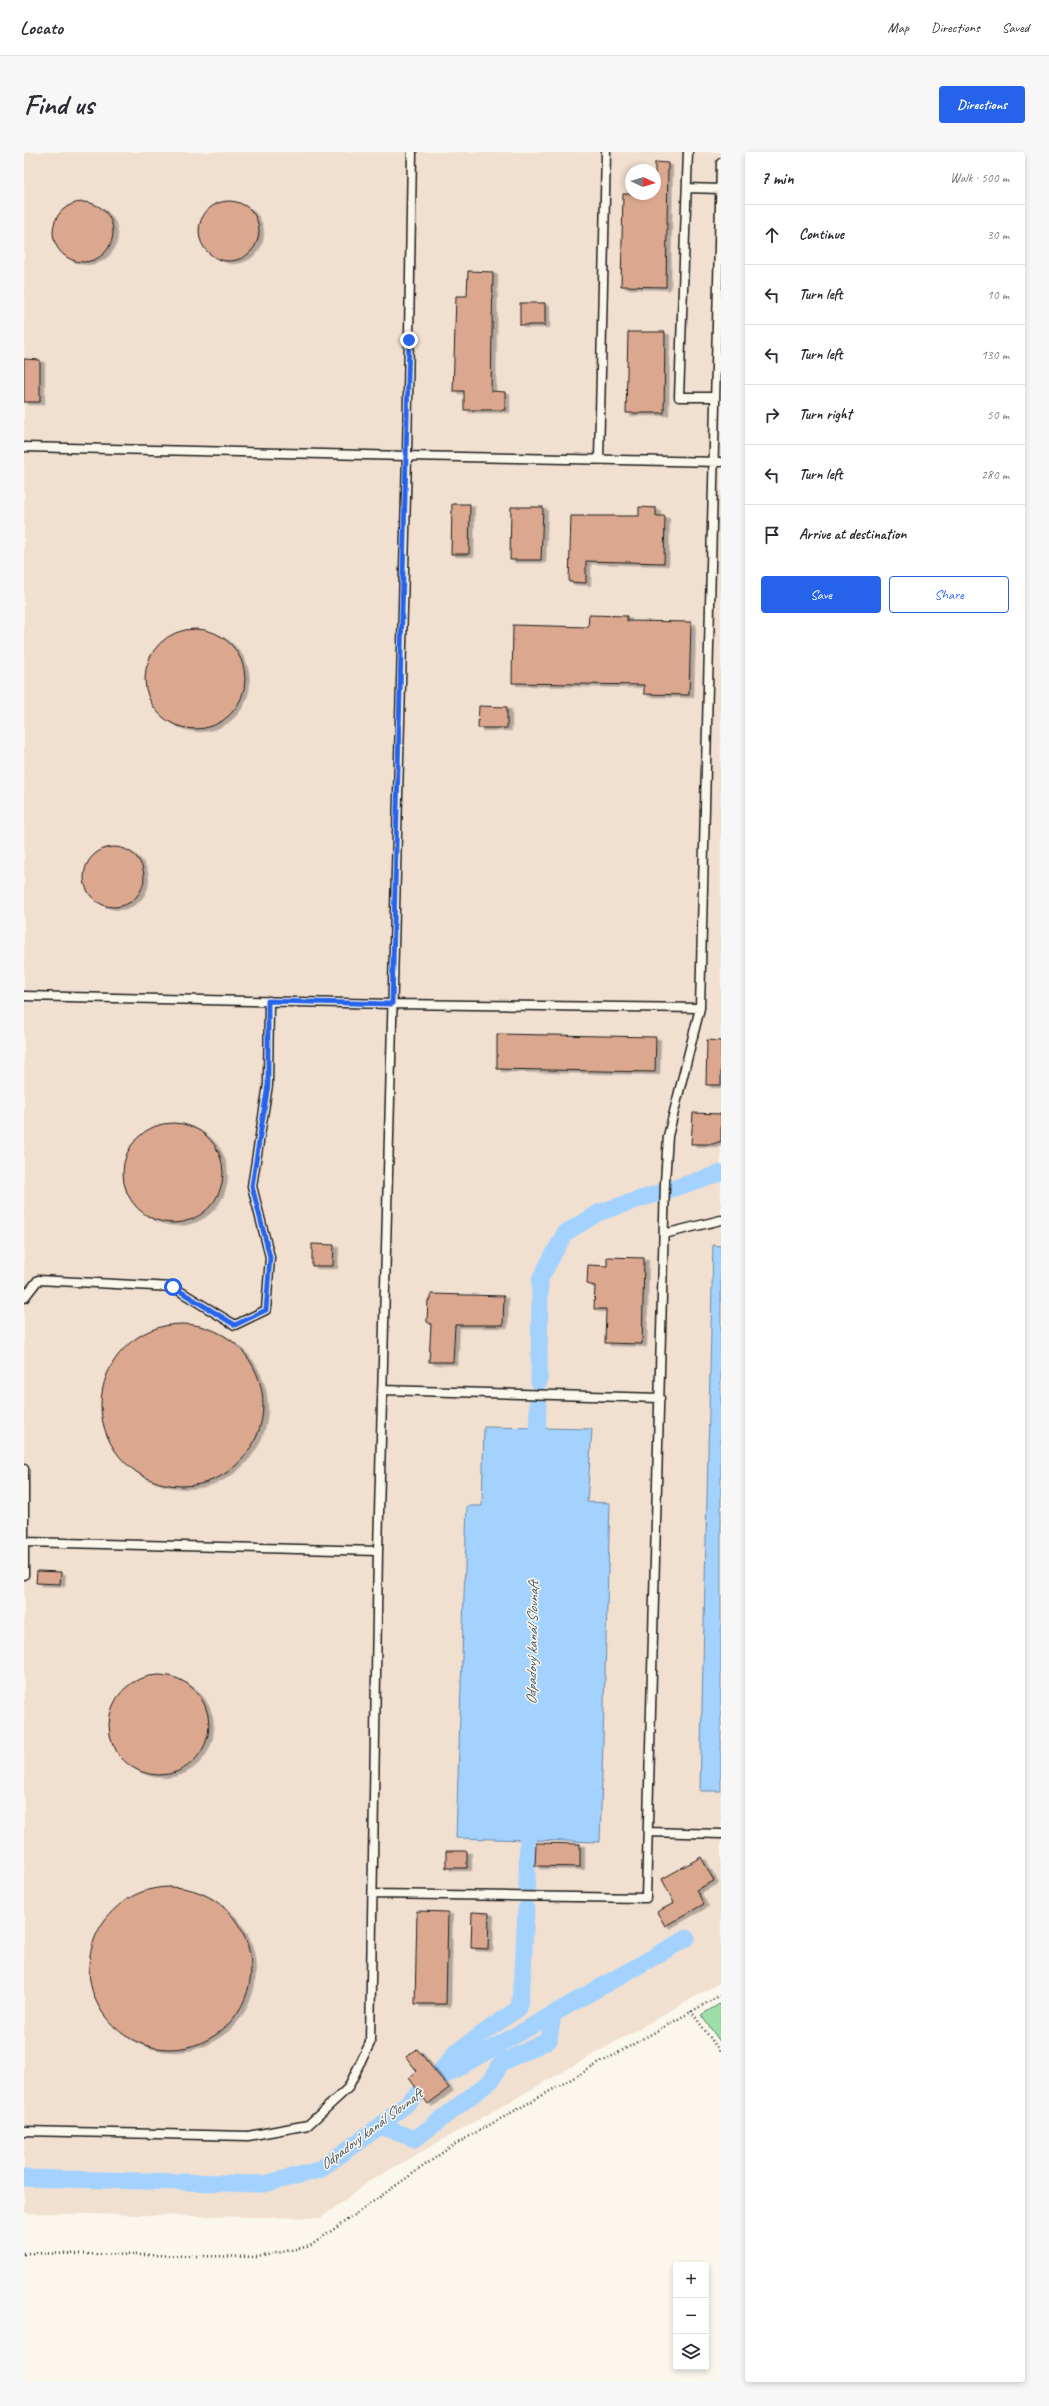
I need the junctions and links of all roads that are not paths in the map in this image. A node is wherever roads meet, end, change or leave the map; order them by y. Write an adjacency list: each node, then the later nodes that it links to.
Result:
1 (412, 152): 9 (lane)
2 (606, 152): 10 (lane)
3 (688, 152): 5 (lane)
4 (721, 163): 6 (lane)
5 (687, 188): 6 (lane); 7 (lane)
6 (720, 189): 7 (lane)
7 (716, 397): 11 (lane)
8 (24, 447): 9 (lane)
9 (407, 456): 10 (lane); 14 (lane)
10 (598, 459): 11 (lane)
11 (718, 462): 15 (lane)
12 (24, 996): 13 (lane)
13 (268, 1001): 14 (lane); 18 (lane)
14 (392, 1004): 15 (lane); 19 (lane)
15 (700, 1008): 17 (lane)
16 (721, 1220): 17 (lane)
17 (664, 1234): 20 (lane)
18 (24, 1298)
19 (382, 1390): 20 (lane); 23 (lane)
20 (660, 1398): 25 (lane)
21 (24, 1469): 22 (lane)
22 (24, 1542): 23 (lane); 24 (lane)
23 (378, 1551): 27 (lane)
24 (24, 1575)
25 (648, 1832): 26 (lane); 27 (lane)
26 (721, 1834)
27 (373, 1894): 28 (lane)
28 (24, 2131)

